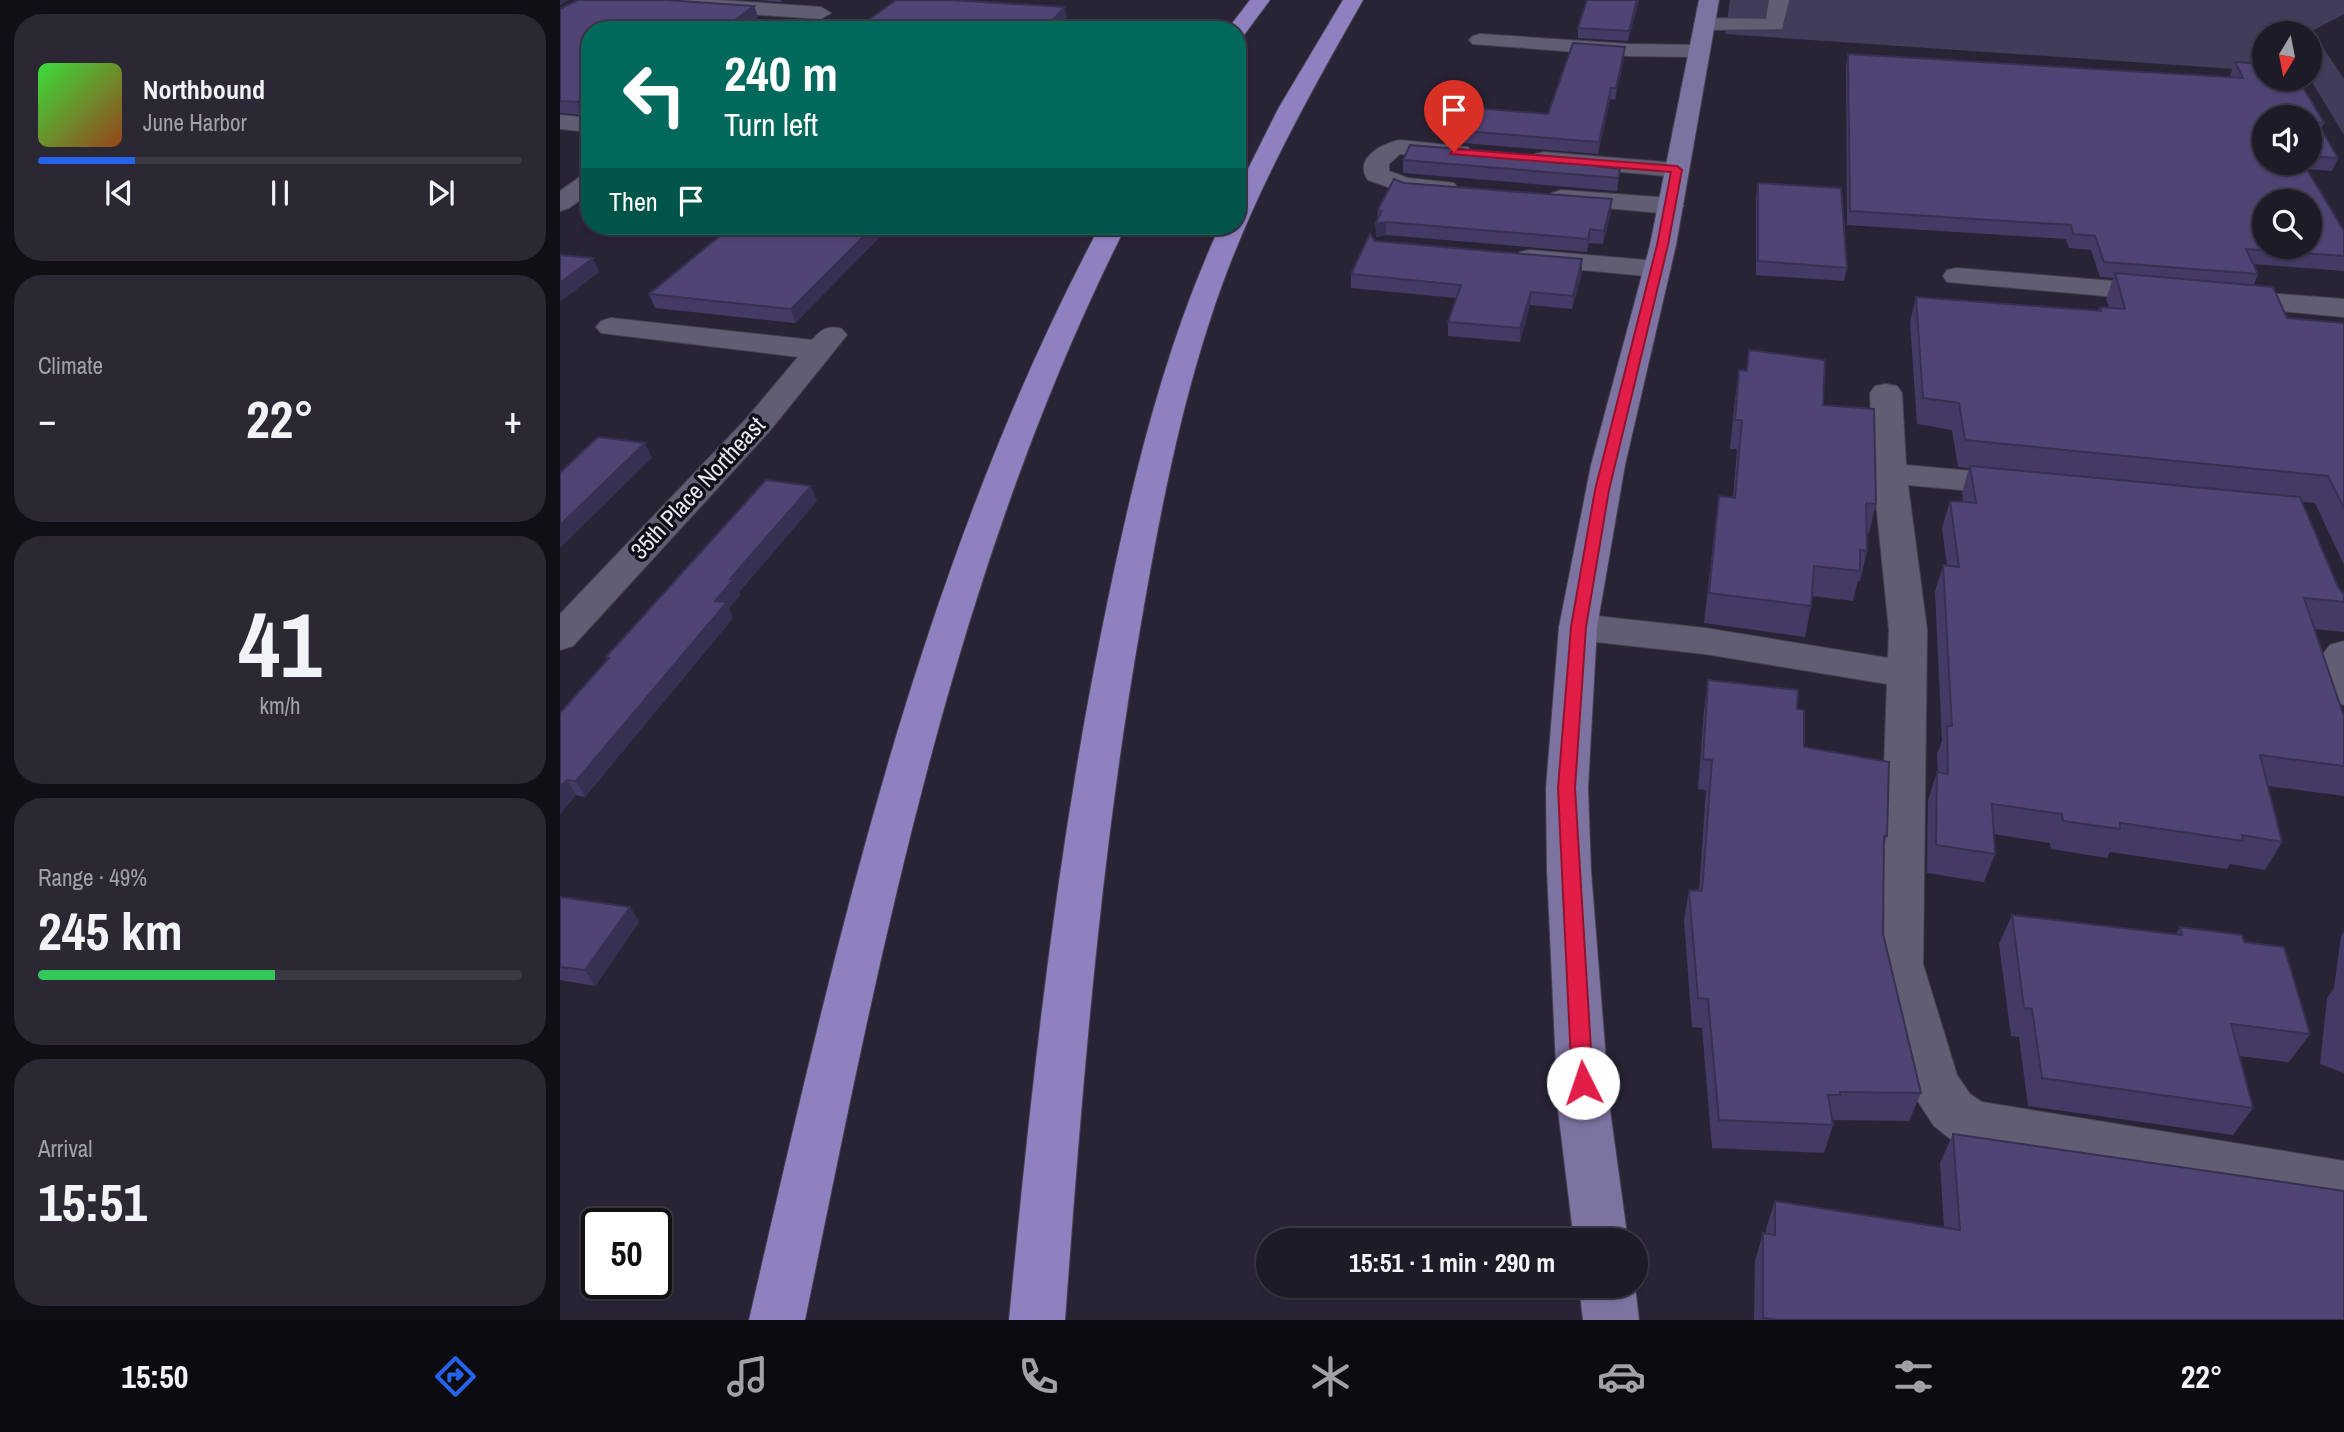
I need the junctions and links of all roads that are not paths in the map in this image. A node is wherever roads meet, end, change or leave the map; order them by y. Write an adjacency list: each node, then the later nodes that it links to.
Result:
1 (629, 0): 6 (street)
2 (839, 0): 6 (street)
3 (1260, 0): 8 (highway)
4 (1353, 0): 19 (highway)
5 (1779, 0): 9 (street)
6 (821, 13): 7 (street)
7 (810, 21)
8 (1244, 21)
9 (1704, 25): 10 (street); 15 (main road)
10 (1479, 40)
11 (560, 122): 12 (street)
12 (581, 124)
13 (1482, 154): 17 (street)
14 (1523, 157): 15 (street)
15 (1677, 170): 21 (main road)
16 (581, 188): 20 (street)
17 (1471, 191)
18 (1536, 196): 21 (street)
19 (1246, 199)
20 (560, 203)
21 (1671, 206): 25 (main road)
22 (1108, 235): 41 (highway)
23 (1230, 235): 39 (highway)
24 (1506, 256): 25 (street)
25 (1657, 269): 32 (main road)
26 (1957, 276): 27 (street)
27 (2344, 308)
28 (611, 327): 33 (street, 35th Place Northeast)
29 (1886, 393): 30 (street)
30 (1890, 473): 31 (street); 35 (street)
31 (2052, 488)
32 (1578, 627): 35 (street); 38 (main road)
33 (560, 637)
34 (2344, 654): 36 (street)
35 (1906, 674): 37 (street)
36 (2344, 691)
37 (2344, 1186)
38 (1599, 1228)
39 (1042, 1253): 42 (highway); 43 (highway)
40 (1608, 1298): 44 (main road)
41 (777, 1320)
42 (1037, 1320)
43 (1043, 1320)
44 (1611, 1320)

